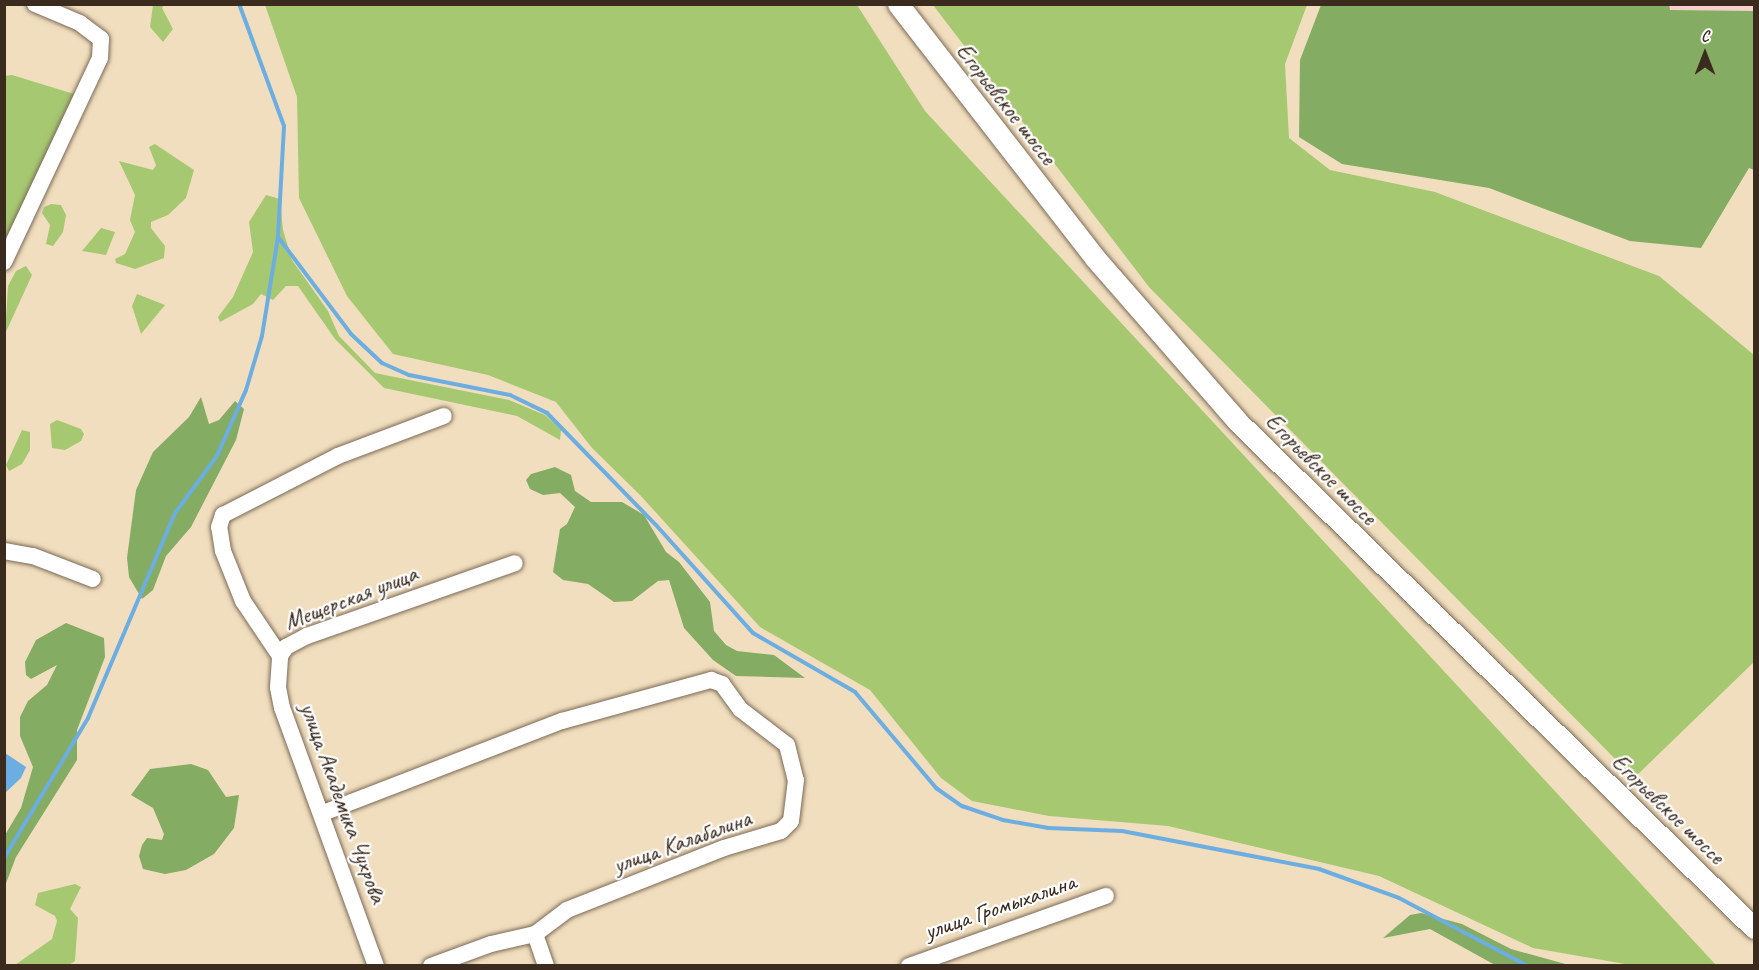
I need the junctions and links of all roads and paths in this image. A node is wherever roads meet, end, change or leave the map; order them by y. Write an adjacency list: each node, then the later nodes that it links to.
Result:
1 (35, 4): 3 (street)
2 (898, 4): 11 (main road, Егорьевское шоссе)
3 (4, 262)
4 (444, 416): 8 (street, Мещерская улица)
5 (4, 551): 7 (street)
6 (514, 562): 8 (street, Мещерская улица)
7 (93, 579)
8 (280, 656): 9 (street, улица Академика Чухрова)
9 (323, 813): 12 (street, улица Калабалина); 13 (street, улица Академика Чухрова)
10 (1107, 896): 16 (street, улица Громыхалина)
11 (1755, 928)
12 (535, 934): 14 (street, улица Калабалина); 15 (street)
13 (376, 966)
14 (431, 966)
15 (546, 966)
16 (909, 966)

